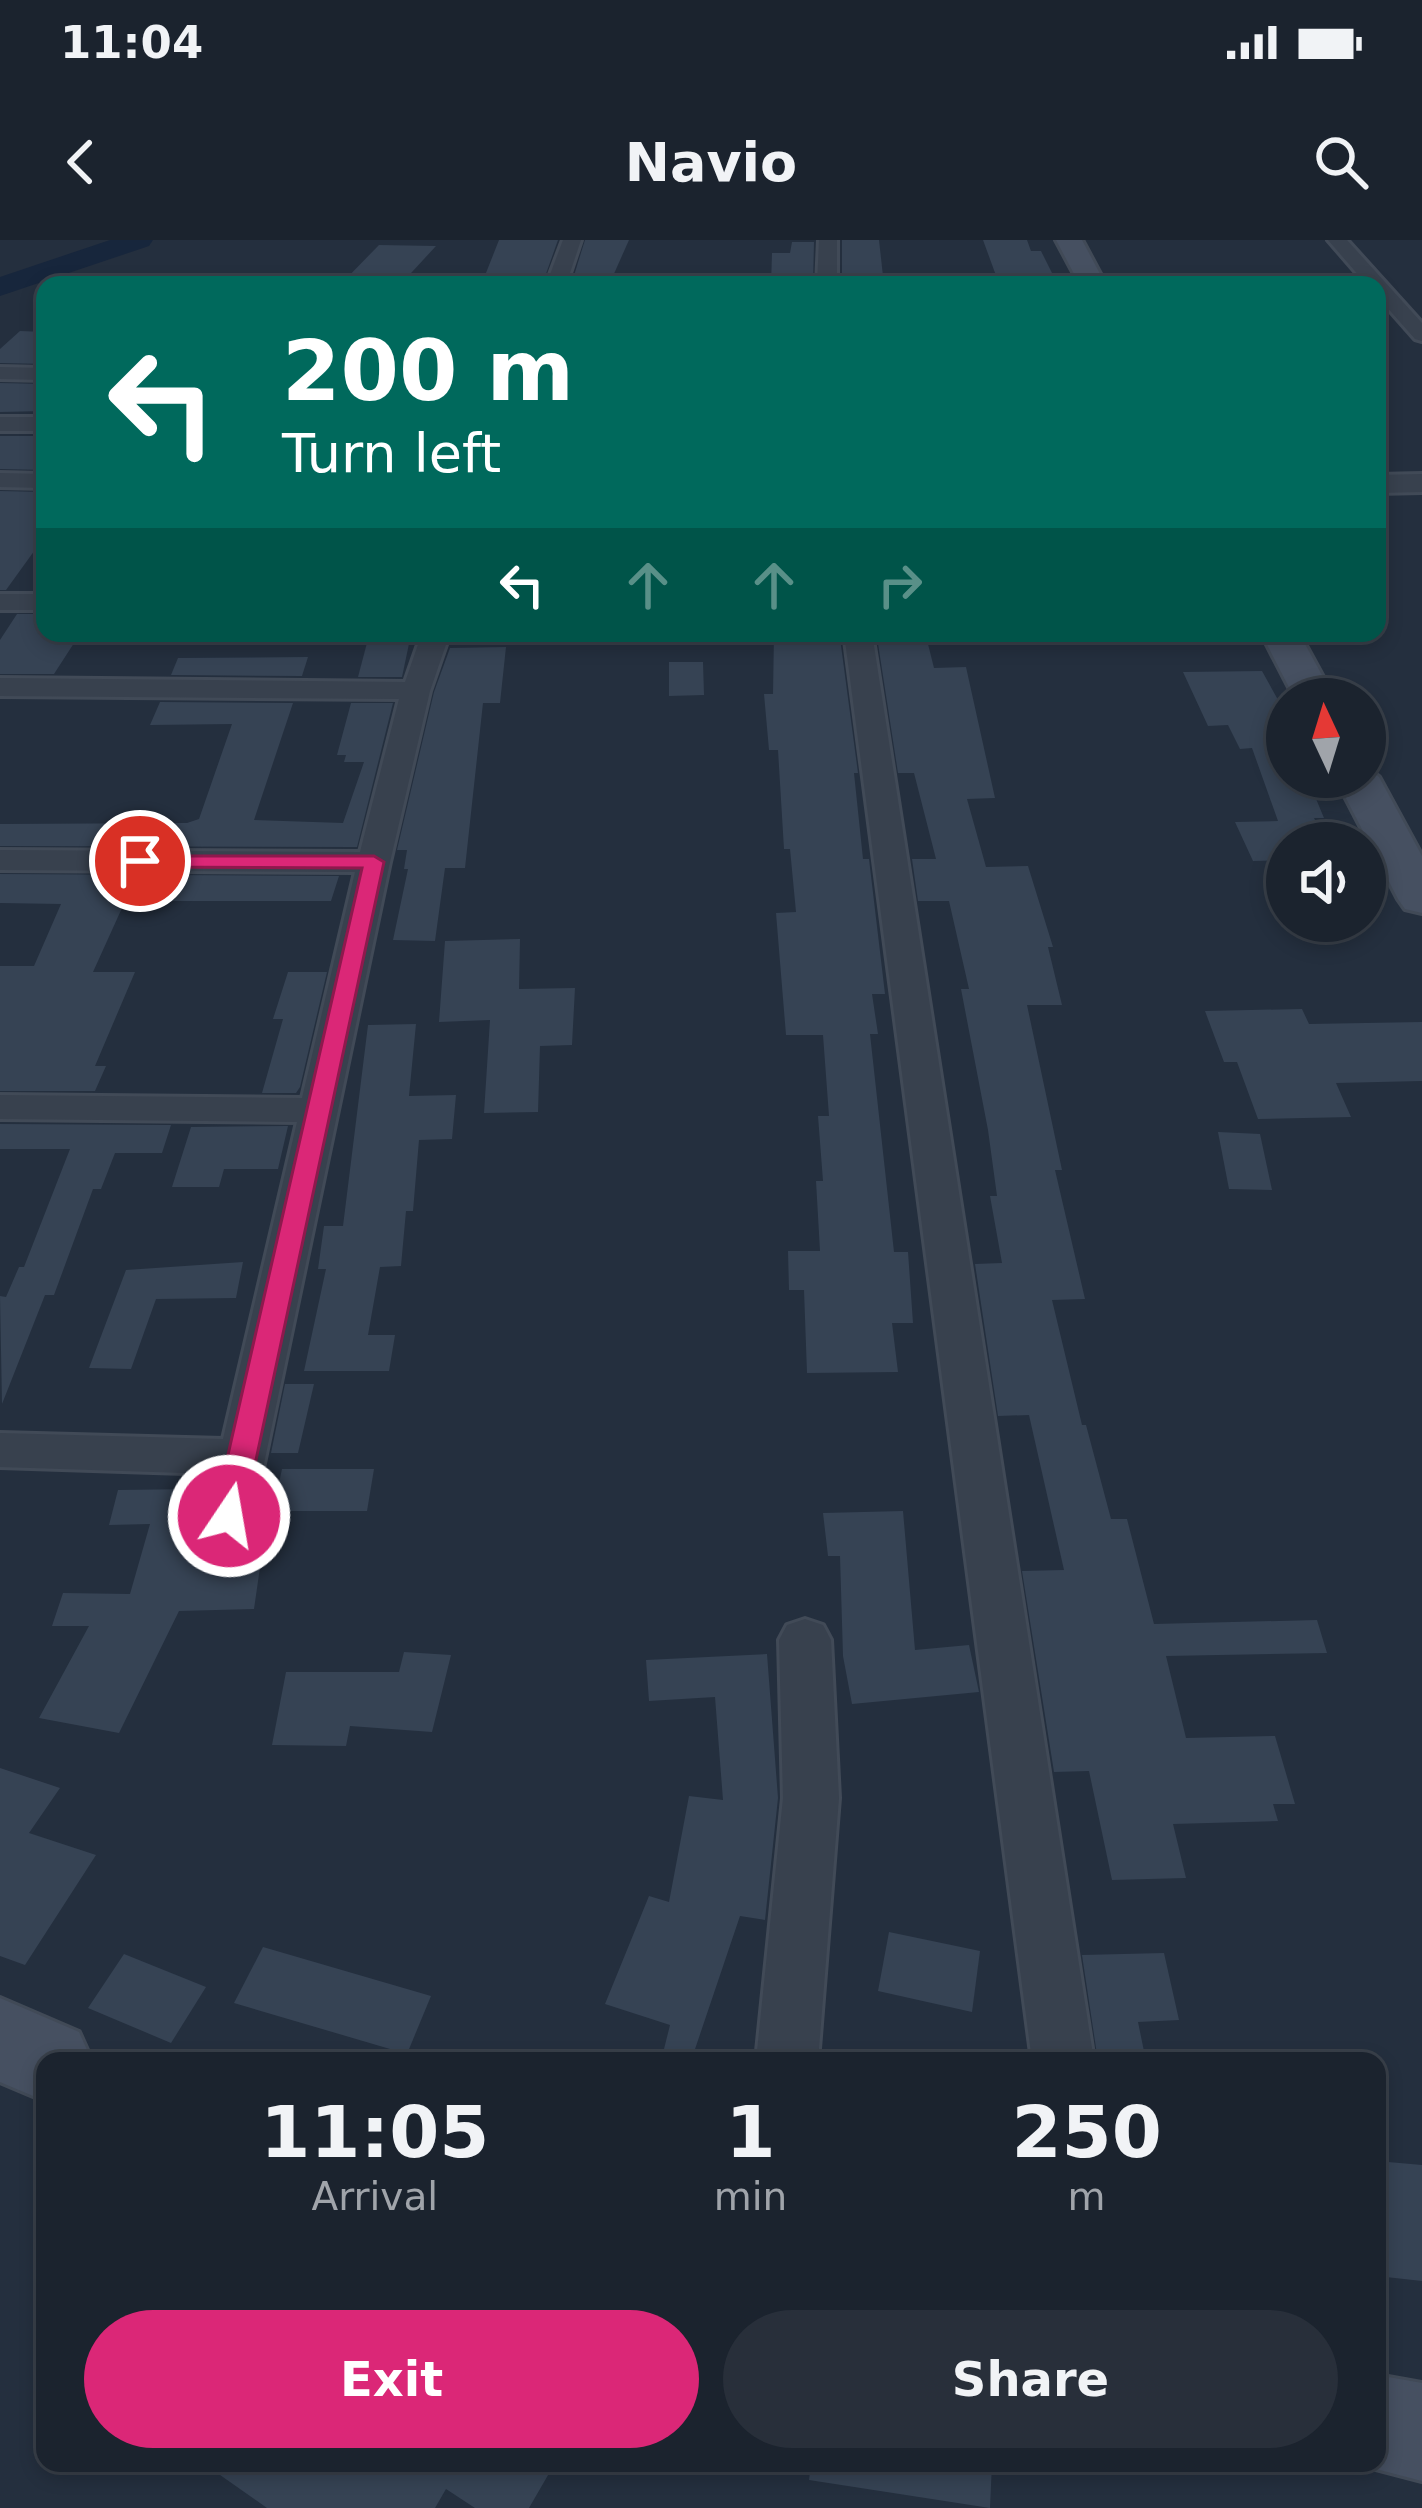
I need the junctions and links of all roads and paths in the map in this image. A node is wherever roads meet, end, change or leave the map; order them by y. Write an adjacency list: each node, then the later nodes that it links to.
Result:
1 (572, 240): 5 (street)
2 (828, 240): 6 (street)
3 (1069, 240): 7 (main road)
4 (1337, 240): 8 (street)
5 (559, 276)
6 (827, 276)
7 (1088, 276)
8 (1366, 276)
9 (1386, 300): 10 (street)
10 (1414, 335)
11 (0, 373): 12 (street)
12 (36, 374)
13 (0, 424): 14 (street)
14 (36, 424)
15 (0, 480): 16 (street)
16 (36, 481)
17 (1386, 484): 18 (street)
18 (1422, 484)
19 (0, 602): 20 (street)
20 (36, 602)
21 (433, 642): 26 (street)
22 (859, 642): 39 (street)
23 (1285, 642): 24 (main road)
24 (1304, 678)
25 (0, 687): 26 (street)
26 (416, 691): 29 (street)
27 (1368, 798): 30 (main road)
28 (0, 860): 29 (street)
29 (374, 862): 32 (street)
30 (1422, 899)
31 (0, 1108): 32 (street)
32 (318, 1110): 34 (street)
33 (0, 1450): 34 (street)
34 (242, 1457): 35 (street)
35 (229, 1516)
36 (805, 1640): 38 (street)
37 (0, 2039): 40 (main road)
38 (788, 2052)
39 (1062, 2052)
40 (36, 2055)
41 (1386, 2426): 42 (main road)
42 (1422, 2432)

